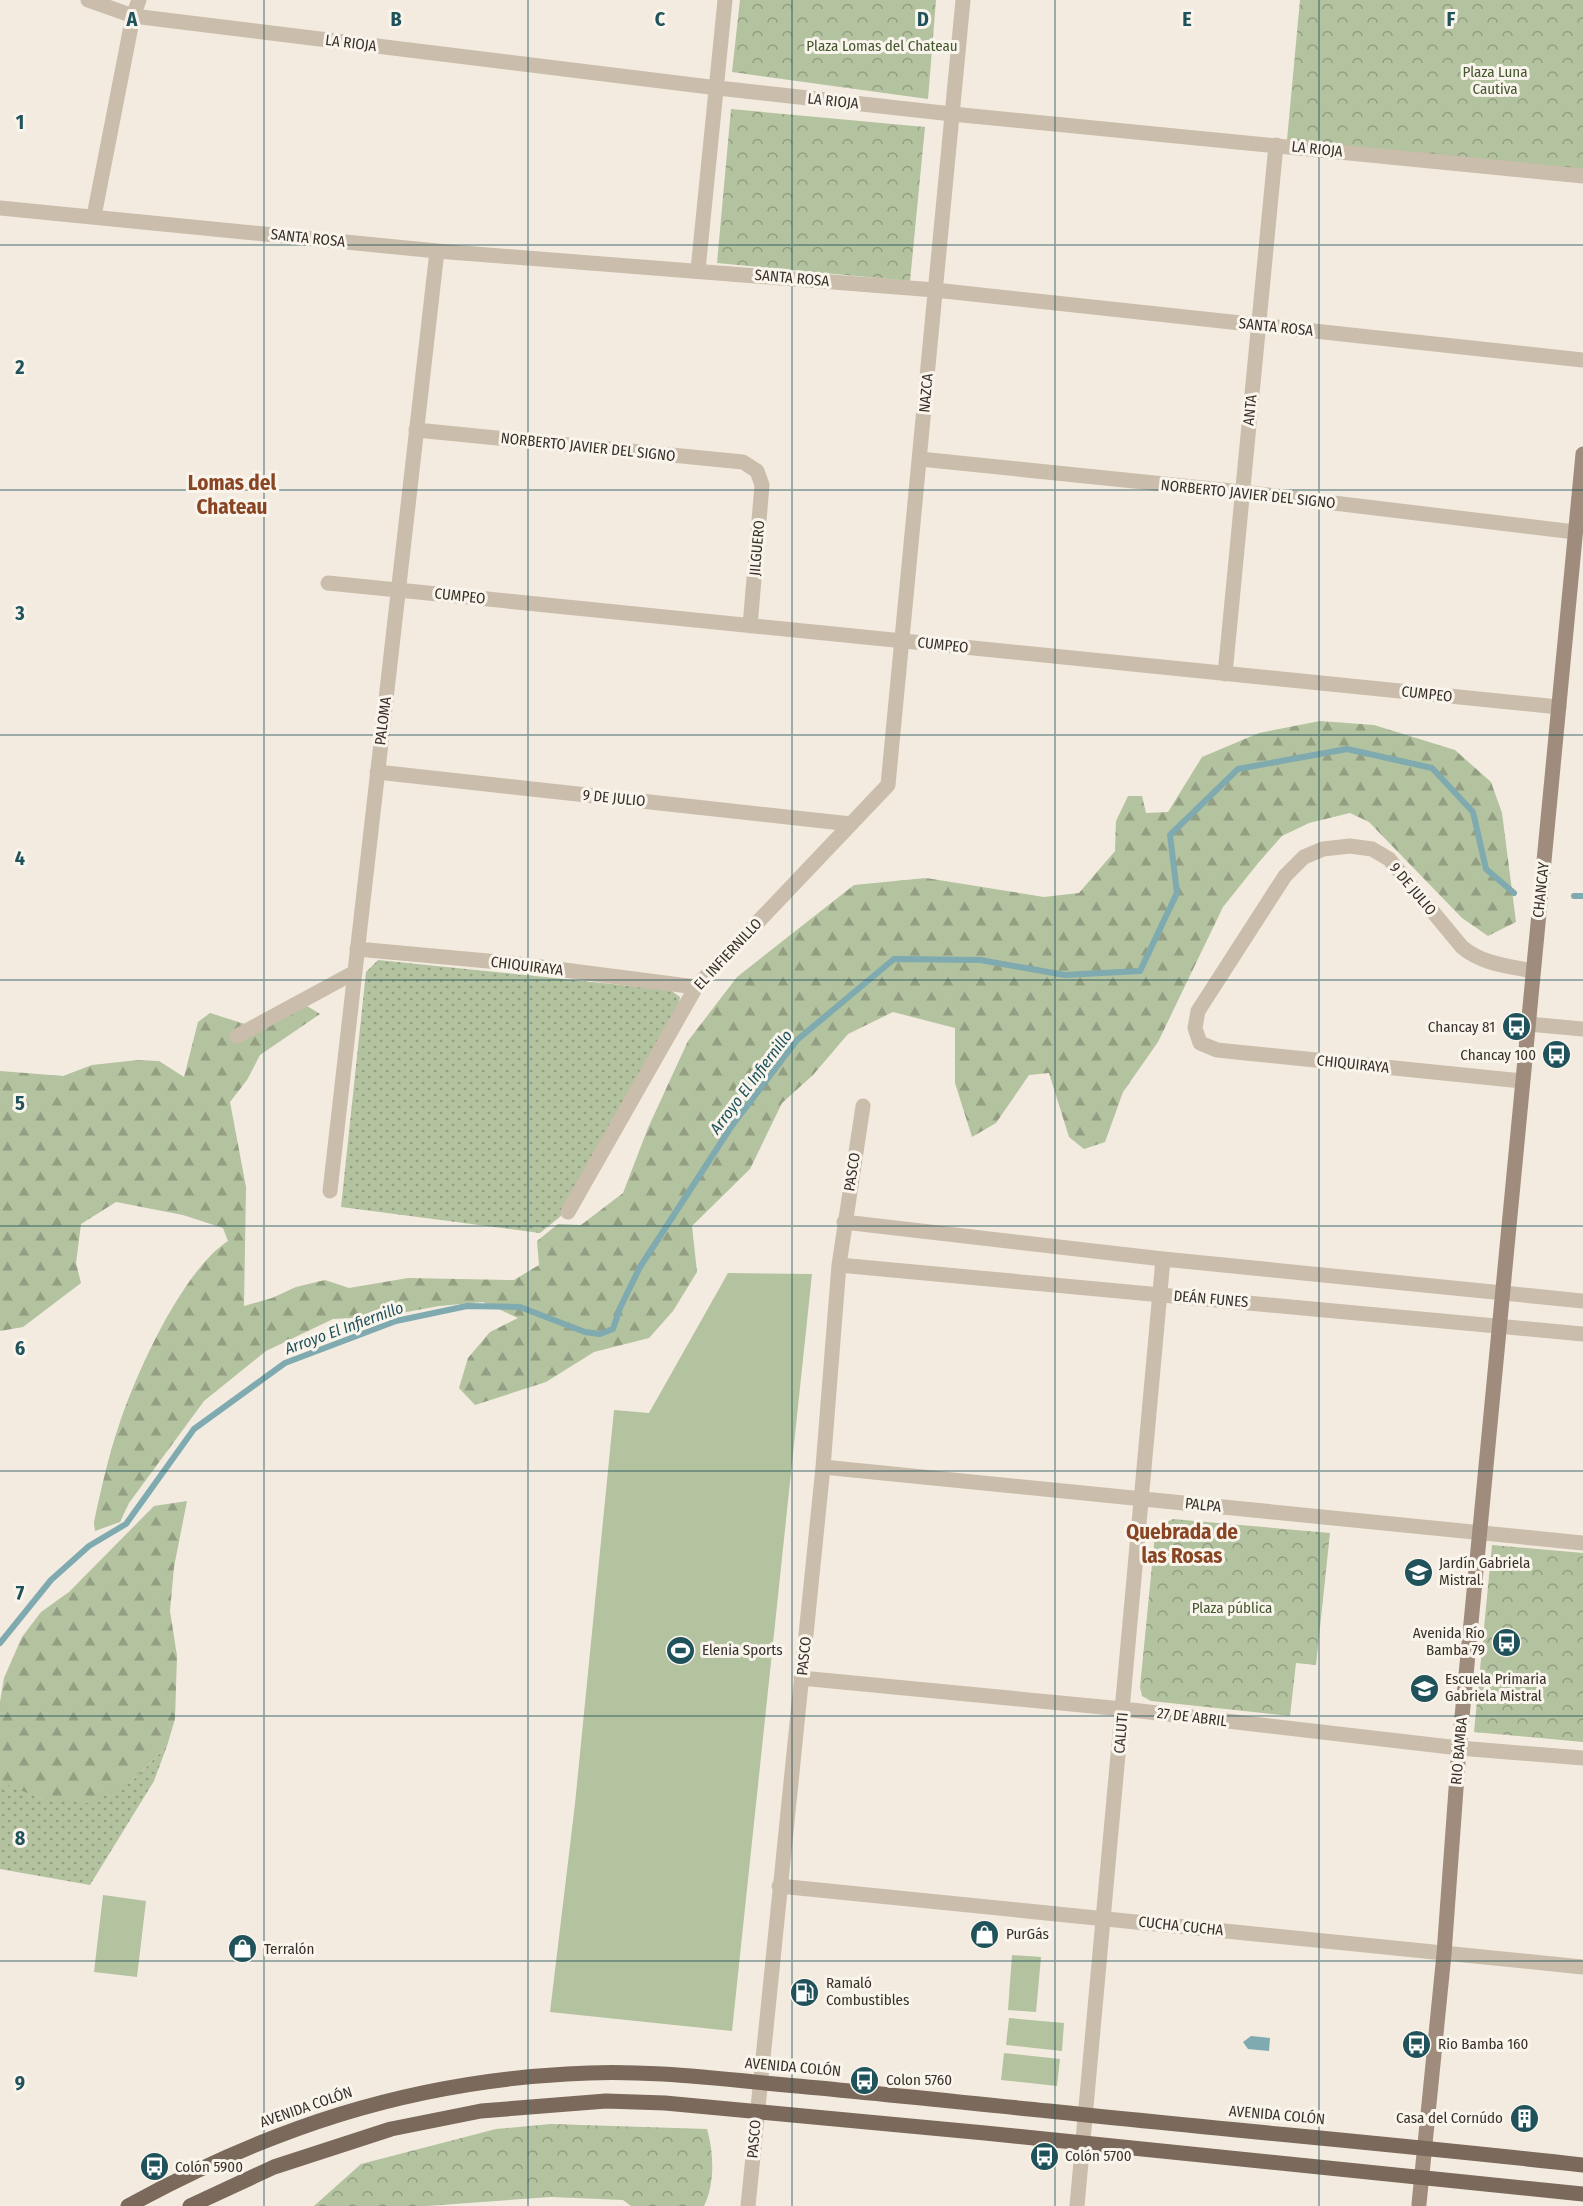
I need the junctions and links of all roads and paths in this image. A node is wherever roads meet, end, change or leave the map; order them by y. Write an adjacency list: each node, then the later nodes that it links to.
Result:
1 (88, 0): 5 (street, LA RIOJA)
2 (139, 0): 5 (street)
3 (725, 0): 6 (street)
4 (963, 0): 7 (street, NAZCA)
5 (133, 16): 6 (street, LA RIOJA); 11 (street)
6 (718, 88): 7 (street, LA RIOJA); 13 (street)
7 (952, 114): 8 (street, LA RIOJA); 14 (street, NAZCA)
8 (1276, 145): 9 (street, LA RIOJA); 15 (street, ANTA)
9 (1583, 176)
10 (0, 208): 11 (street, SANTA ROSA)
11 (94, 216): 12 (street, SANTA ROSA)
12 (437, 251): 13 (street, SANTA ROSA); 17 (street, PALOMA)
13 (698, 270): 14 (street, SANTA ROSA)
14 (936, 290): 15 (street, SANTA ROSA); 19 (street, NAZCA)
15 (1259, 325): 16 (street, SANTA ROSA); 21 (street, ANTA)
16 (1583, 360)
17 (416, 430): 20 (street, NORBERTO JAVIER DEL SIGNO); 24 (street, PALOMA)
18 (1583, 454): 22 (main road, CHANCAY)
19 (920, 459): 21 (street, NORBERTO JAVIER DEL SIGNO); 26 (street, NAZCA)
20 (757, 471): 25 (street, JILGUERO)
21 (1242, 492): 22 (street, NORBERTO JAVIER DEL SIGNO); 27 (street, ANTA)
22 (1575, 532): 28 (main road, CHANCAY)
23 (328, 583): 24 (street, CUMPEO)
24 (398, 590): 25 (street, CUMPEO); 29 (street, PALOMA)
25 (750, 626): 26 (street, CUMPEO)
26 (902, 641): 27 (street, CUMPEO); 30 (street, NAZCA)
27 (1225, 674): 28 (street, CUMPEO)
28 (1559, 707): 33 (main road, CHANCAY)
29 (377, 772): 31 (street, 9 DE JULIO); 32 (street, PALOMA)
30 (888, 785): 31 (street, EL INFIERNILLO)
31 (851, 824): 35 (street, EL INFIERNILLO)
32 (357, 949): 34 (street, PALOMA); 35 (street, CHIQUIRAYA)
33 (1533, 971): 36 (main road, CHANCAY); 37 (street, 9 DE JULIO)
34 (355, 972): 39 (street); 42 (street, PALOMA)
35 (696, 987): 43 (street, EL INFIERNILLO)
36 (1528, 1024): 38 (street); 40 (main road, CHANCAY)
37 (1195, 1028): 40 (street, CHIQUIRAYA)
38 (1583, 1029)
39 (237, 1036)
40 (1522, 1081): 47 (main road, CHANCAY)
41 (863, 1106): 44 (street, PASCO)
42 (330, 1191)
43 (568, 1212)
44 (844, 1222): 45 (street); 46 (street, PASCO)
45 (1163, 1259): 47 (street); 48 (street, CALUTI)
46 (839, 1265): 48 (street, DEÁN FUNES); 52 (street, PASCO)
47 (1503, 1292): 49 (street); 50 (main road, CHANCAY)
48 (1160, 1294): 50 (street, DEÁN FUNES); 53 (street, CALUTI)
49 (1583, 1301)
50 (1498, 1326): 51 (street, DEÁN FUNES); 54 (main road, RIO BAMBA)
51 (1583, 1334)
52 (824, 1467): 53 (street, PALPA); 56 (street, PASCO)
53 (1142, 1499): 54 (street, PALPA); 57 (street, CALUTI)
54 (1480, 1533): 55 (street, PALPA); 58 (main road, RIO BAMBA)
55 (1583, 1543)
56 (801, 1678): 57 (street, 27 DE ABRIL); 60 (street, PASCO)
57 (1123, 1708): 58 (street, 27 DE ABRIL); 61 (street, CALUTI)
58 (1459, 1748): 59 (street, 27 DE ABRIL); 62 (main road, RIO BAMBA)
59 (1583, 1758)
60 (779, 1886): 61 (street, CUCHA CUCHA); 64 (street, PASCO)
61 (1105, 1918): 62 (street, CUCHA CUCHA); 66 (street, CALUTI)
62 (1444, 1954): 63 (street, CUCHA CUCHA); 68 (main road, RIO BAMBA)
63 (1583, 1967)
64 (760, 2082): 65 (street, PASCO); 66 (main road, AVENIDA COLÓN); 73 (main road, AVENIDA COLÓN)
65 (757, 2113): 67 (main road); 74 (main road); 75 (street, PASCO)
66 (1087, 2115): 67 (street, CALUTI); 68 (main road, AVENIDA COLÓN)
67 (1084, 2145): 70 (main road); 76 (street, CALUTI)
68 (1425, 2148): 69 (main road, AVENIDA COLÓN); 70 (main road, RIO BAMBA)
69 (1583, 2165)
70 (1422, 2177): 71 (main road); 72 (main road, RIO BAMBA)
71 (1583, 2194)
72 (1419, 2205)
73 (129, 2206)
74 (190, 2206)
75 (748, 2206)
76 (1077, 2206)

